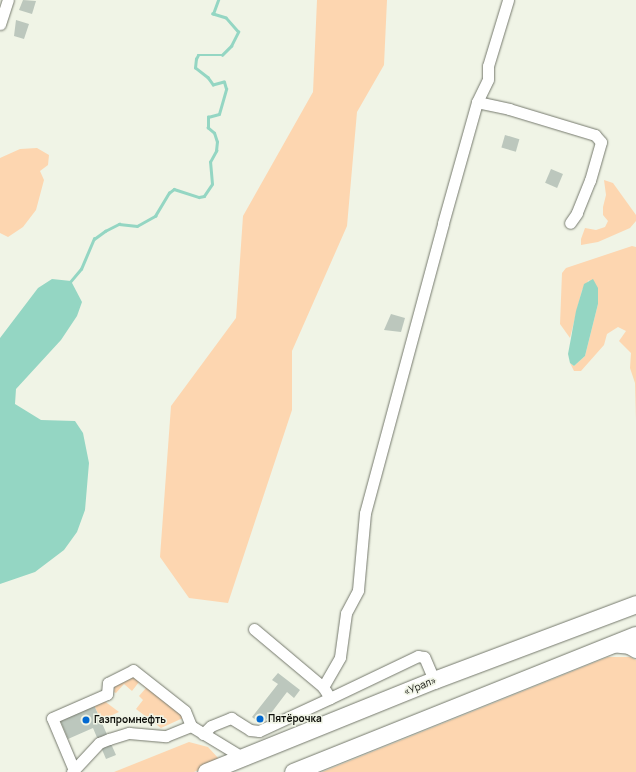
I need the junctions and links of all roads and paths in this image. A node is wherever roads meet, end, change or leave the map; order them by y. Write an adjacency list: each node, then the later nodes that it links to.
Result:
1 (8, 0): 3 (street)
2 (508, 0): 4 (street)
3 (0, 24)
4 (477, 102): 5 (street); 12 (street)
5 (570, 222)
6 (636, 604): 11 (highway, «Урал»)
7 (254, 630): 12 (street)
8 (636, 635): 9 (highway)
9 (611, 645): 10 (main road); 17 (highway)
10 (636, 651)
11 (434, 680): 13 (street); 16 (highway, «Урал»)
12 (323, 687): 13 (street)
13 (330, 698): 15 (street)
14 (190, 726): 15 (street); 18 (street); 18 (street)
15 (203, 734): 16 (street)
16 (242, 758): 19 (highway, «Урал»)
17 (300, 770)
18 (73, 771)
19 (206, 772)

